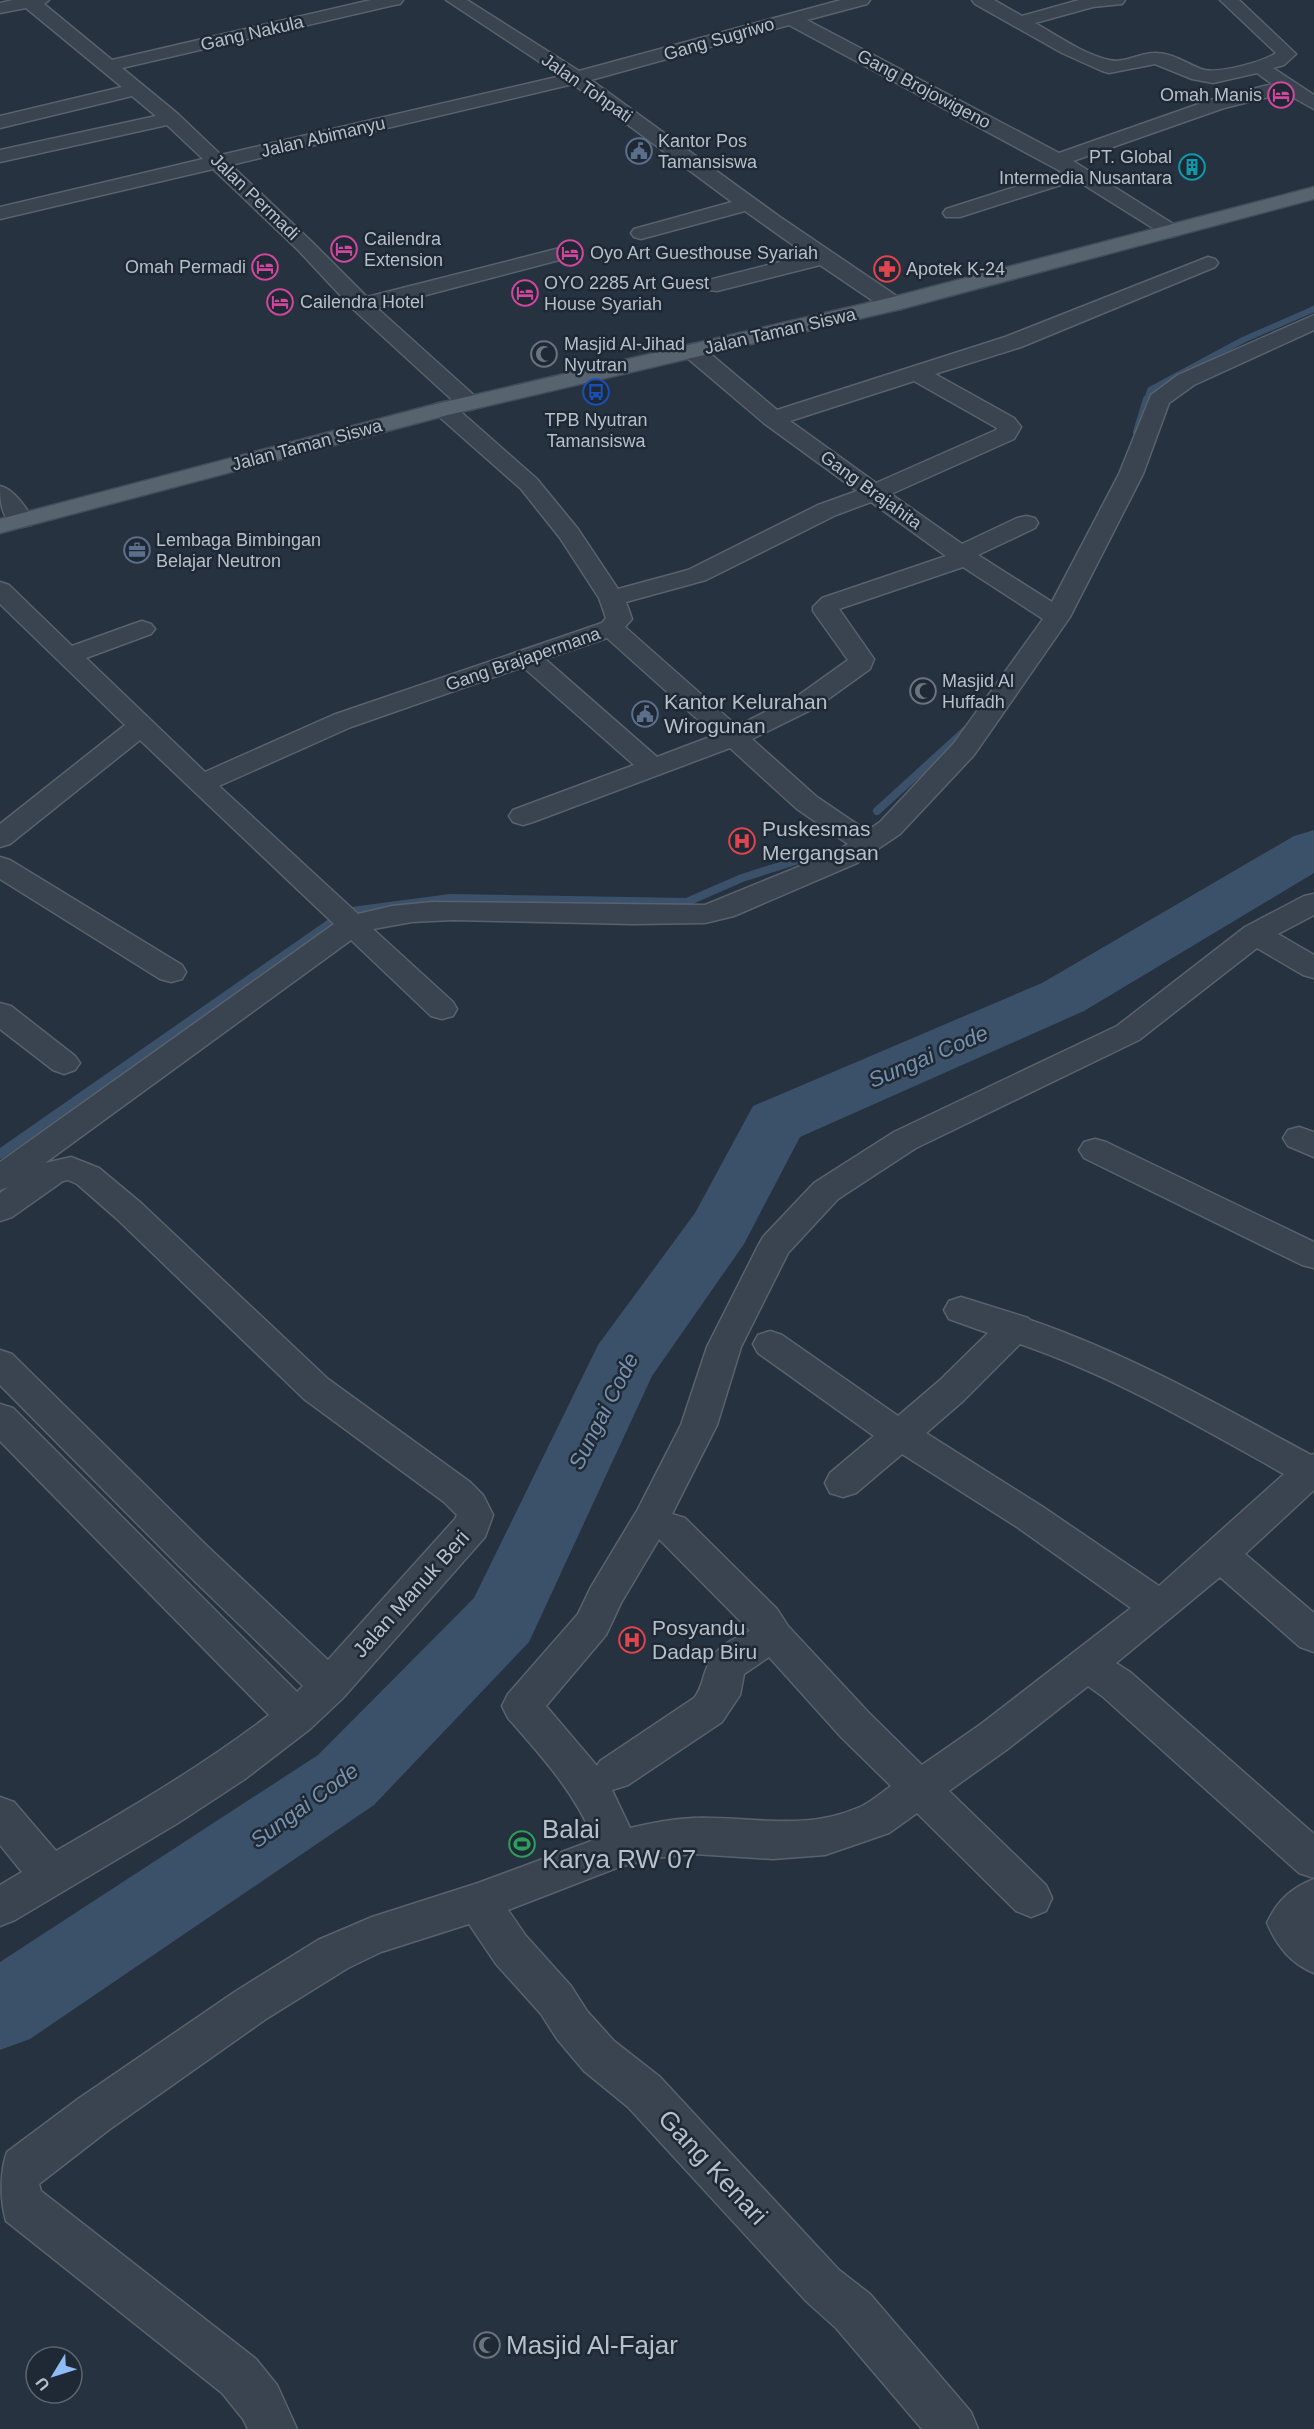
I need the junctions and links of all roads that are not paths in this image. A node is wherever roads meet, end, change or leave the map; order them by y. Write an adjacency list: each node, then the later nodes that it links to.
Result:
1 (394, 0): 14 (street, Gang Nakula)
2 (455, 0): 16 (street, Jalan Tohpati)
3 (782, 0): 10 (street, Gang Brojowigeno)
4 (861, 0): 10 (street, Gang Sugriwo)
5 (981, 0): 11 (street)
6 (1116, 0): 11 (street)
7 (1229, 0): 13 (street)
8 (35, 1): 9 (street); 14 (street, Jalan Permadi)
9 (0, 8)
10 (800, 17): 16 (street, Gang Sugriwo); 23 (street, Gang Brojowigeno)
11 (1020, 22): 15 (street)
12 (1304, 46): 13 (street)
13 (1282, 49): 15 (street)
14 (110, 66): 18 (street, Jalan Permadi)
15 (1261, 66): 17 (street)
16 (576, 78): 24 (street, Jalan Abimanyu); 27 (street, Jalan Tohpati)
17 (1288, 86): 19 (street); 23 (street)
18 (136, 89): 20 (street, Jalan Permadi); 21 (street)
19 (1314, 102)
20 (171, 118): 22 (street); 24 (street, Jalan Permadi)
21 (0, 122)
22 (0, 156)
23 (1057, 160): 25 (street, Gang Brojowigeno)
24 (218, 162): 28 (street, Jalan Abimanyu); 37 (street, Jalan Permadi)
25 (1078, 173): 29 (street); 30 (street, Gang Brojowigeno)
26 (1314, 193): 30 (main road, Jalan Taman Siswa)
27 (746, 204): 31 (street); 33 (street, Jalan Tohpati)
28 (0, 213)
29 (953, 213)
30 (1171, 231): 36 (main road, Jalan Taman Siswa)
31 (641, 233)
32 (560, 254): 37 (street)
33 (821, 258): 35 (street); 36 (street, Jalan Tohpati)
34 (1208, 263): 40 (street)
35 (717, 285)
36 (893, 304): 39 (main road, Jalan Taman Siswa)
37 (362, 305): 41 (street, Jalan Permadi)
38 (1314, 322): 51 (street)
39 (693, 351): 41 (main road, Jalan Taman Siswa); 43 (street, Gang Brajahita)
40 (916, 373): 43 (street); 45 (street)
41 (470, 403): 42 (main road, Jalan Taman Siswa)
42 (444, 409): 46 (main road, Jalan Taman Siswa); 50 (street, Gang Brajapermana)
43 (773, 419): 45 (street, Gang Brajahita)
44 (0, 493): 46 (street)
45 (875, 494): 48 (street, Gang Brajahita); 50 (street)
46 (11, 523)
47 (1026, 523): 48 (street)
48 (963, 556): 51 (street, Gang Brajahita); 57 (street)
49 (0, 590): 54 (street)
50 (612, 598): 52 (street, Gang Brajapermana)
51 (1057, 617): 62 (street)
52 (611, 628): 55 (street, Gang Brajapermana); 57 (street)
53 (142, 629): 54 (street)
54 (68, 656): 56 (street)
55 (527, 657): 58 (street); 59 (street, Gang Brajapermana)
56 (140, 726): 59 (street); 61 (street)
57 (733, 738): 58 (street); 62 (street)
58 (653, 768): 60 (street)
59 (201, 784): 65 (street)
60 (523, 816)
61 (0, 838)
62 (867, 844): 65 (street)
63 (0, 866): 68 (street)
64 (1314, 903): 66 (street)
65 (353, 925): 69 (street); 73 (street)
66 (1255, 934): 67 (street); 99 (street)
67 (1314, 968)
68 (171, 972)
69 (441, 1009)
70 (0, 1013): 71 (street)
71 (64, 1062)
72 (1095, 1150): 75 (street)
73 (0, 1178)
74 (0, 1209): 94 (street, Jalan Manuk Beri)
75 (1314, 1256)
76 (961, 1310): 77 (street)
77 (1016, 1327): 82 (street); 84 (street)
78 (771, 1344): 82 (street)
79 (0, 1364): 81 (street)
80 (0, 1418): 83 (street)
81 (63, 1426): 83 (street); 88 (street)
82 (900, 1435): 85 (street); 90 (street)
83 (28, 1447): 89 (street)
84 (1312, 1470): 87 (street)
85 (843, 1483)
86 (672, 1529): 92 (street)
87 (1220, 1555): 90 (street); 91 (street)
88 (193, 1556): 89 (street); 94 (street)
89 (161, 1580): 95 (street)
90 (1161, 1607): 93 (street)
91 (1314, 1636)
92 (774, 1637): 96 (street); 97 (street)
93 (1087, 1665): 97 (street); 100 (street)
94 (329, 1686): 95 (street, Jalan Manuk Beri)
95 (297, 1717): 101 (street, Jalan Manuk Beri)
96 (614, 1773)
97 (921, 1788): 99 (street); 102 (street)
98 (0, 1815): 101 (street)
99 (618, 1849): 104 (street)
100 (1314, 1860)
101 (51, 1876): 105 (street, Jalan Manuk Beri)
102 (1031, 1898)
103 (1314, 1898): 106 (street)
104 (478, 1902): 107 (street); 109 (street, Gang Kenari)
105 (0, 1907)
106 (1314, 1953)
107 (11, 2212): 108 (street)
108 (273, 2429)
109 (954, 2429)

